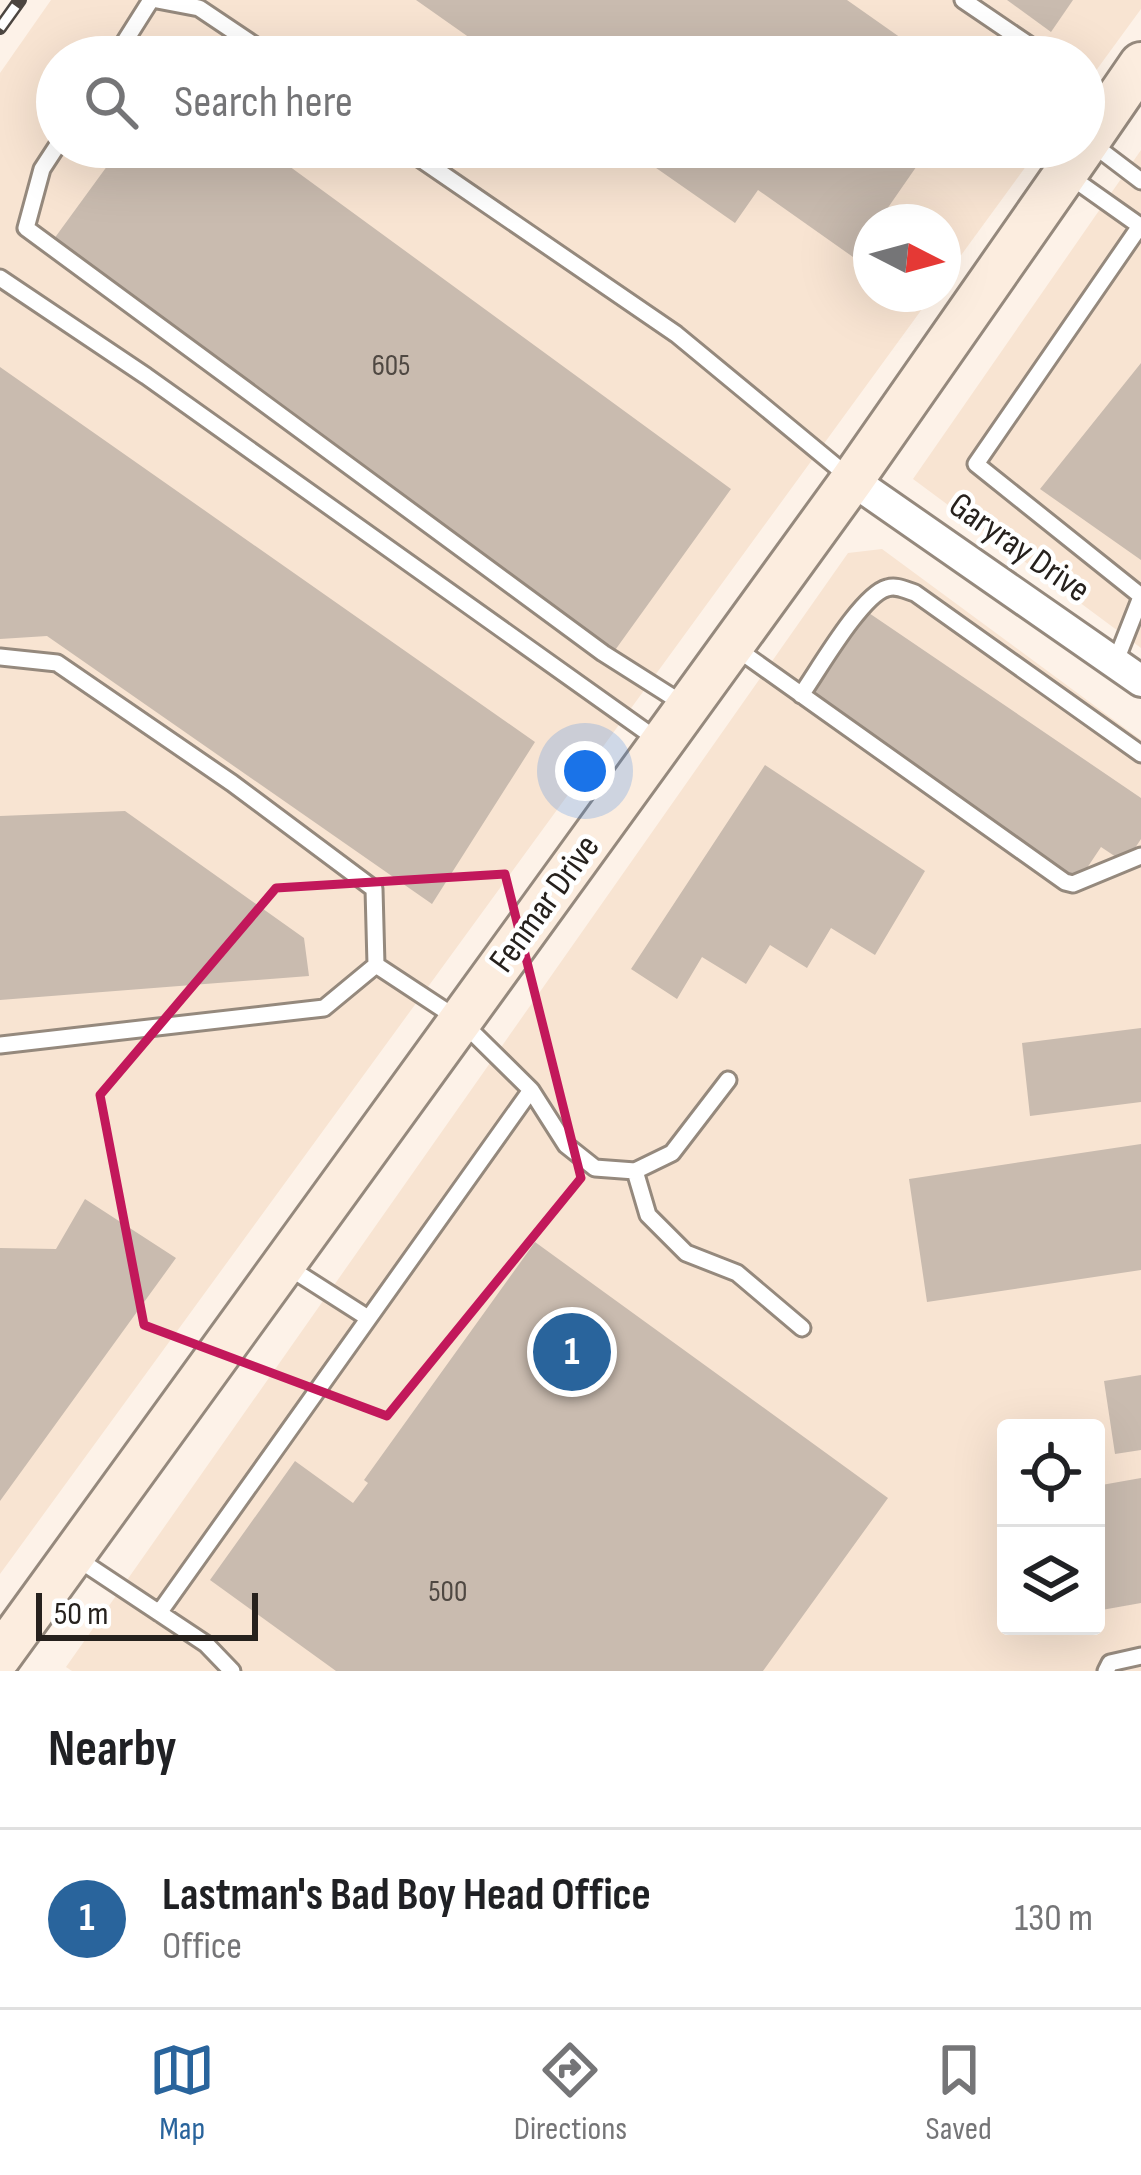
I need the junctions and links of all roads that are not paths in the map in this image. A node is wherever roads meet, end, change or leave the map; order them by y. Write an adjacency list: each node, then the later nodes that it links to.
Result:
1 (154, 0): 3 (lane); 4 (lane)
2 (963, 0): 5 (lane)
3 (129, 36)
4 (241, 36)
5 (1015, 36)
6 (1141, 64): 7 (street, Fenmar Drive)
7 (1105, 88)
8 (1105, 164): 13 (lane)
9 (43, 168): 22 (lane)
10 (434, 168): 15 (lane)
11 (1069, 168): 15 (street, Fenmar Drive)
12 (1093, 168): 16 (lane)
13 (1141, 181)
14 (0, 278): 23 (lane)
15 (852, 479): 17 (street, Fenmar Drive); 19 (street, Garyray Drive)
16 (1141, 597): 19 (lane)
17 (732, 645): 21 (lane); 22 (street, Fenmar Drive)
18 (0, 658): 26 (lane)
19 (1115, 663): 20 (street, Garyray Drive)
20 (1141, 681)
21 (801, 695): 24 (lane); 25 (lane)
22 (687, 706): 23 (street, Fenmar Drive)
23 (661, 743): 27 (street, Fenmar Drive)
24 (1141, 754)
25 (1141, 856)
26 (376, 965): 27 (lane); 28 (lane)
27 (461, 1021): 30 (lane); 32 (street, Fenmar Drive)
28 (0, 1045)
29 (728, 1080): 31 (lane)
30 (531, 1090): 31 (lane); 33 (lane)
31 (635, 1171): 34 (lane)
32 (284, 1264): 33 (lane); 35 (street, Fenmar Drive)
33 (368, 1318): 36 (lane)
34 (802, 1328)
35 (73, 1556): 36 (lane); 37 (street, Fenmar Drive)
36 (159, 1613): 39 (lane)
37 (0, 1656)
38 (1141, 1656): 40 (lane)
39 (232, 1671)
40 (1106, 1671)

